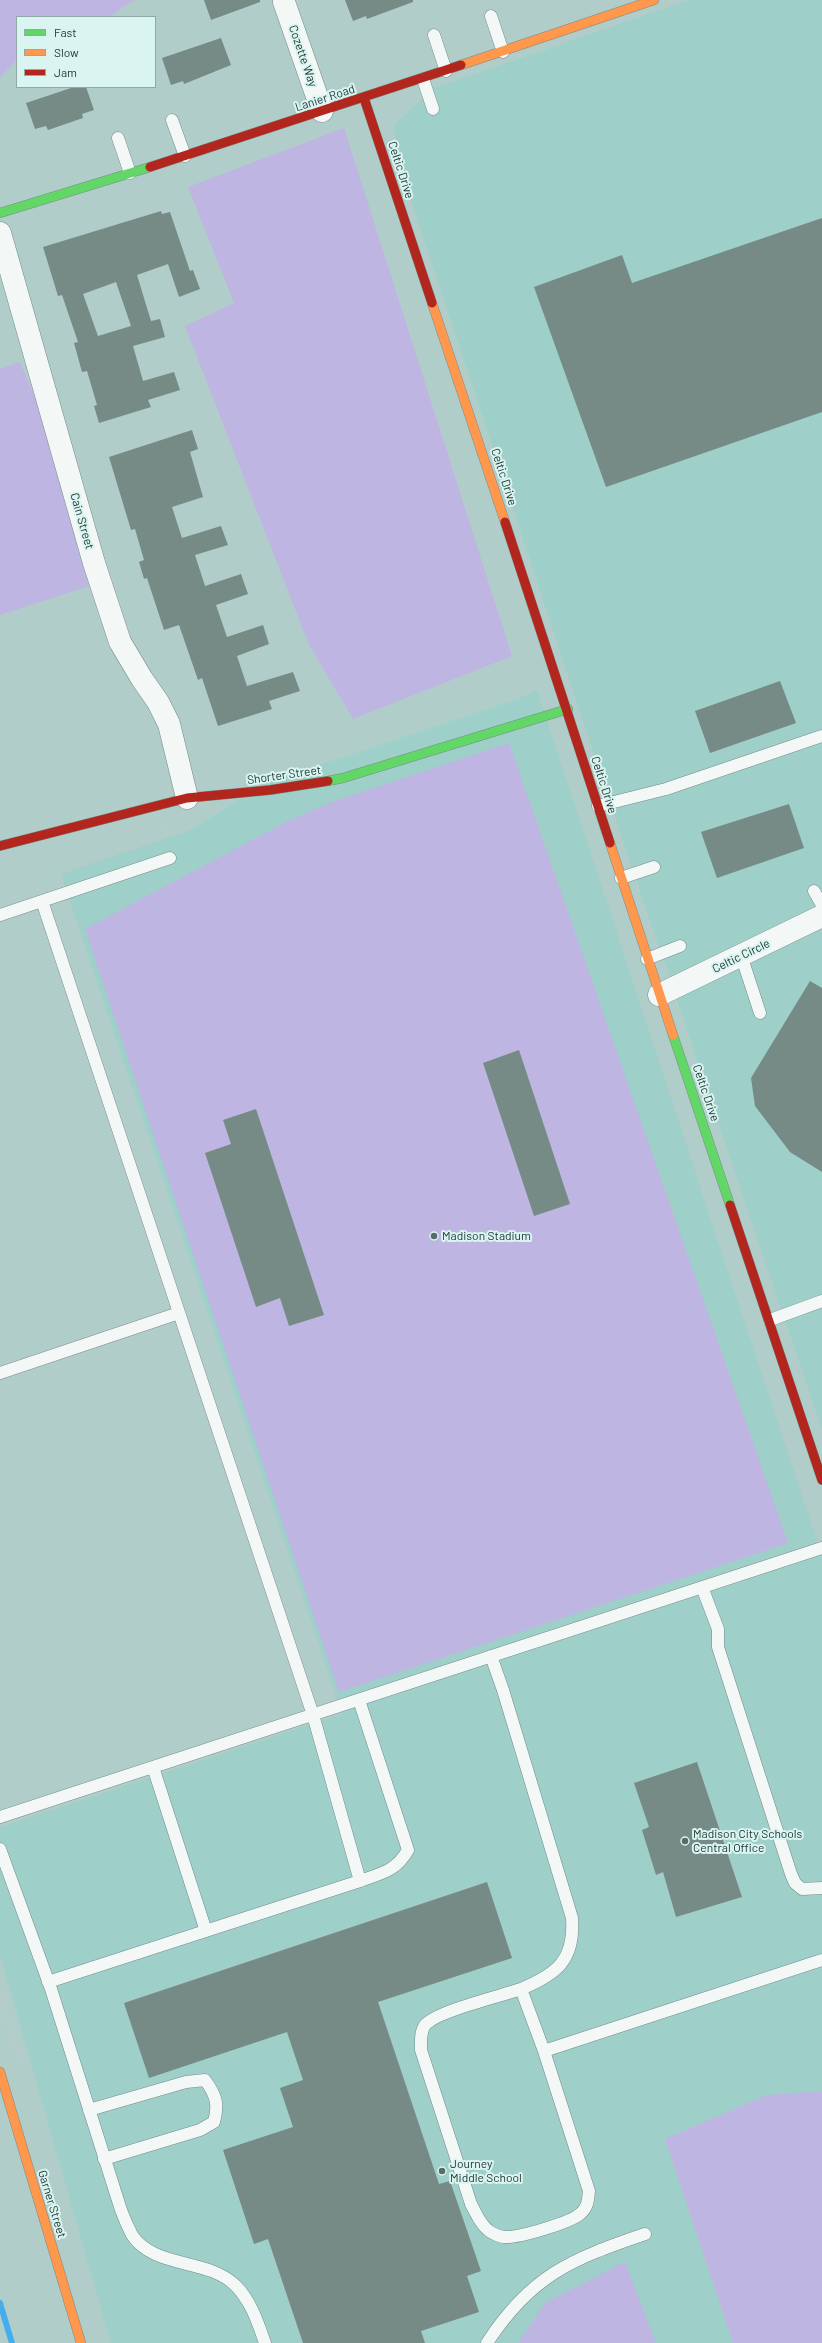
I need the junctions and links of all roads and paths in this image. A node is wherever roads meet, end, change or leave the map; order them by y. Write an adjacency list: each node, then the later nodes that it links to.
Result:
1 (654, 0): 5 (street, Lanier Road)
2 (284, 2): 10 (street, Cozette Way)
3 (491, 16): 5 (lane)
4 (434, 35): 6 (lane)
5 (503, 52): 6 (street, Lanier Road)
6 (446, 71): 7 (street, Lanier Road)
7 (423, 79): 8 (street, Lanier Road); 9 (lane)
8 (364, 98): 10 (street, Lanier Road); 17 (street, Celtic Drive)
9 (433, 109)
10 (322, 111): 13 (street, Lanier Road)
11 (172, 120): 13 (lane)
12 (118, 138): 14 (lane)
13 (185, 156): 14 (street, Lanier Road)
14 (130, 173): 15 (street, Lanier Road)
15 (0, 213)
16 (0, 233): 19 (street, Cain Street)
17 (568, 709): 19 (street, Shorter Street); 20 (street, Celtic Drive)
18 (822, 736): 20 (lane)
19 (187, 798): 21 (street, Shorter Street)
20 (598, 806): 24 (street, Celtic Drive)
21 (0, 846)
22 (170, 858): 26 (lane)
23 (654, 867): 24 (lane)
24 (621, 878): 31 (street, Celtic Drive)
25 (814, 891): 28 (lane)
26 (42, 901): 27 (lane); 35 (lane)
27 (0, 915)
28 (820, 917): 30 (street, Celtic Circle)
29 (680, 946): 31 (lane)
30 (741, 955): 32 (street, Celtic Circle); 33 (lane)
31 (647, 959): 32 (street, Celtic Drive)
32 (659, 995): 36 (street, Celtic Drive)
33 (760, 1013)
34 (822, 1301): 36 (lane)
35 (179, 1313): 37 (lane); 44 (lane)
36 (770, 1320): 38 (street, Celtic Drive)
37 (0, 1373)
38 (820, 1466): 39 (street, Celtic Drive)
39 (822, 1480)
40 (822, 1548): 41 (lane)
41 (702, 1587): 42 (lane); 49 (lane)
42 (491, 1656): 43 (lane); 53 (lane)
43 (359, 1700): 44 (lane); 48 (lane)
44 (313, 1715): 45 (lane); 48 (lane)
45 (153, 1767): 46 (lane); 50 (lane)
46 (0, 1817)
47 (0, 1849): 52 (lane)
48 (360, 1881): 50 (lane)
49 (822, 1888)
50 (206, 1931): 52 (lane)
51 (822, 1960): 54 (lane)
52 (48, 1982): 56 (lane)
53 (521, 1989): 54 (lane); 54 (lane)
54 (544, 2051)
55 (0, 2072): 59 (street, Garner Street)
56 (89, 2110): 57 (lane); 57 (lane)
57 (104, 2158): 60 (lane)
58 (645, 2234): 61 (lane)
59 (81, 2343)
60 (265, 2343)
61 (487, 2343)

